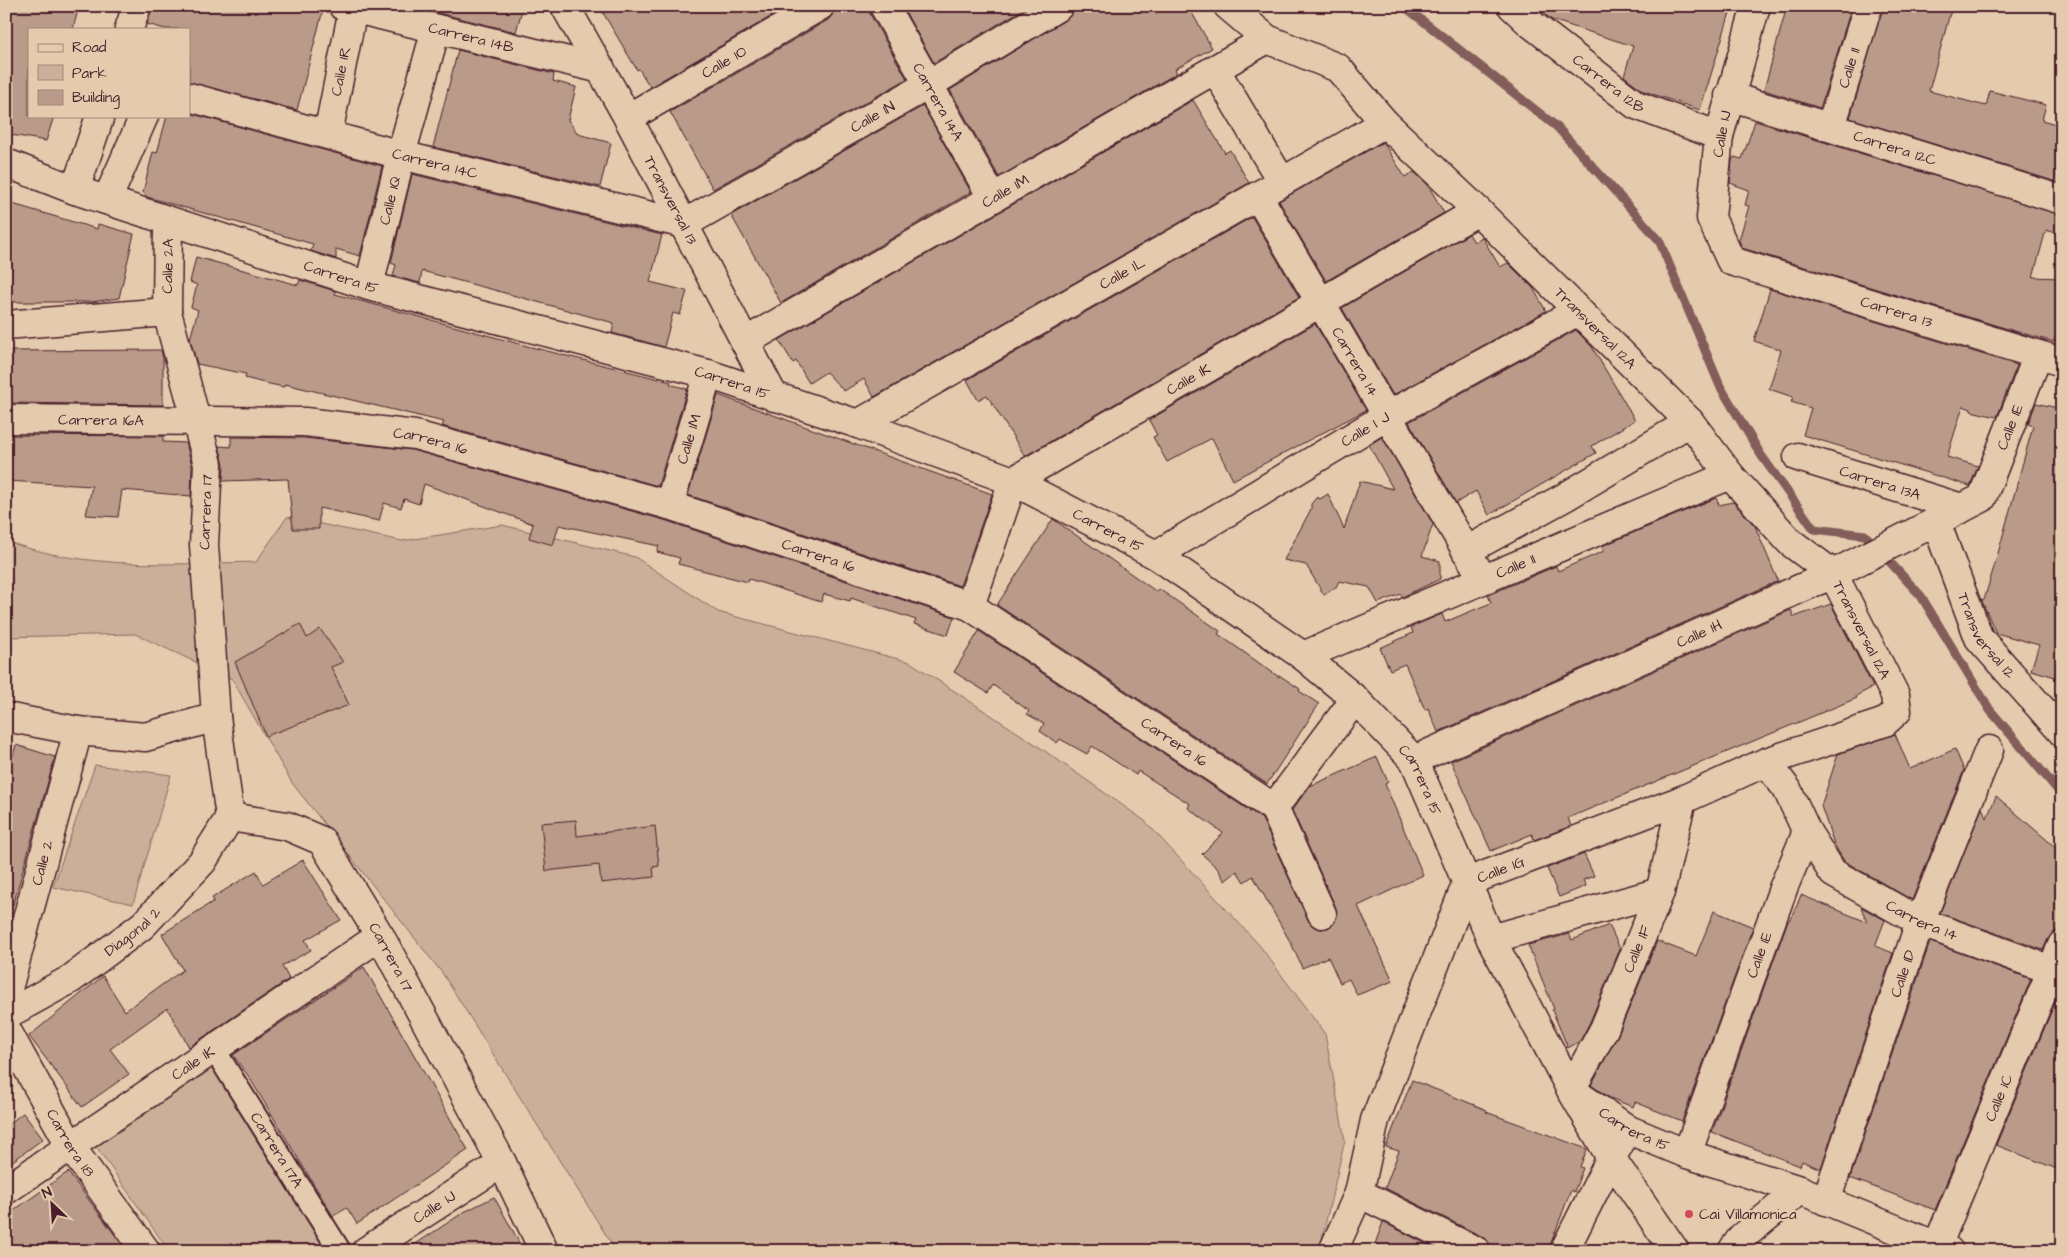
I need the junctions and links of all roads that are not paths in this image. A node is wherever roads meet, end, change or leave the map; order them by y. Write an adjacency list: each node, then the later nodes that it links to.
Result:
1 (137, 6): 11 (street)
2 (565, 6): 15 (street, Transversal 13)
3 (820, 6): 21 (street, Calle 1O)
4 (884, 6): 16 (street, Carrera 14A)
5 (1059, 6): 16 (street, Calle 1N)
6 (1228, 6): 13 (street, Transversal 12A)
7 (1756, 6): 17 (street, Calle 1J)
8 (1868, 6): 23 (street, Calle 1I)
9 (348, 8): 12 (street, Carrera 14B); 24 (street, Calle 1R)
10 (1526, 12): 25 (street, Carrera 12B)
11 (129, 28)
12 (436, 29): 15 (street, Carrera 14B); 26 (street, Calle 1Q)
13 (1267, 39): 14 (street, Calle 1M); 22 (street, Transversal 12A)
14 (1215, 69): 28 (street); 31 (street, Calle 1M)
15 (601, 70): 21 (street, Transversal 13)
16 (928, 85): 31 (street, Carrera 14A); 36 (street, Calle 1N)
17 (1729, 96): 23 (street, Carrera 12C); 25 (street, Calle 1J)
18 (190, 97): 24 (street, Carrera 14C)
19 (99, 118): 29 (street)
20 (143, 118): 32 (street)
21 (628, 118): 36 (street, Transversal 13)
22 (1385, 123): 28 (street, Calle 1L); 34 (street, Transversal 12A)
23 (1831, 127): 33 (street, Carrera 12C)
24 (328, 134): 26 (street, Carrera 14C)
25 (1719, 136): 37 (street, Calle 1J)
26 (401, 155): 36 (street, Carrera 14C); 38 (street, Calle 1Q)
27 (6, 163): 29 (street, Carrera 15)
28 (1282, 182): 30 (street, Calle 1L)
29 (75, 190): 32 (street, Carrera 15)
30 (1258, 196): 39 (street, Carrera 14); 51 (street, Calle 1L)
31 (992, 197): 43 (street, Calle 1M)
32 (107, 200): 35 (street, Carrera 15)
33 (2062, 200)
34 (1478, 211): 39 (street, Calle 1K); 40 (street, Transversal 12A)
35 (168, 221): 38 (street, Carrera 15); 41 (street, Calle 2A)
36 (684, 224): 43 (street, Transversal 13)
37 (1730, 261): 44 (street, Carrera 13)
38 (369, 286): 45 (street, Carrera 15)
39 (1320, 302): 47 (street, Carrera 14); 54 (street, Calle 1K)
40 (1578, 311): 47 (street, Calle I J); 50 (street, Transversal 12A)
41 (167, 312): 42 (street); 49 (street, Carrera 17)
42 (6, 325)
43 (744, 342): 46 (street, Transversal 13)
44 (2050, 358): 55 (street, Calle 1E)
45 (708, 374): 46 (street, Carrera 15); 56 (street, Calle 1M)
46 (774, 398): 51 (street, Carrera 15)
47 (1387, 416): 58 (street, Carrera 14); 59 (street, Calle I J)
48 (6, 419): 49 (street, Carrera 16A)
49 (196, 421): 56 (street, Carrera 16); 67 (street, Carrera 17)
50 (1690, 422): 53 (street, Transversal 12A); 58 (street)
51 (858, 424): 54 (street, Carrera 15)
52 (1798, 458): 55 (street, Carrera 13A)
53 (1730, 475): 60 (street, Transversal 12A); 61 (street, Calle 1I)
54 (1013, 481): 59 (street, Carrera 15); 62 (street)
55 (1972, 503): 57 (street, Calle 1H)
56 (669, 505): 62 (street, Carrera 16)
57 (1930, 524): 60 (street, Calle 1H); 69 (street, Transversal 12)
58 (1466, 551): 61 (street, Carrera 14)
59 (1156, 555): 63 (street, Carrera 15)
60 (1839, 571): 65 (street, Transversal 12A); 71 (street, Calle 1H)
61 (1483, 580): 63 (street, Calle 1I)
62 (970, 606): 74 (street, Carrera 16)
63 (1303, 656): 64 (street, Carrera 15)
64 (1355, 699): 71 (street, Carrera 15); 74 (street)
65 (1897, 711): 72 (street, Calle 1G)
66 (6, 717): 68 (street)
67 (216, 717): 68 (street); 75 (street, Carrera 17)
68 (78, 731): 85 (street, Calle 2)
69 (2062, 732)
70 (1988, 750): 80 (street, Calle 1D)
71 (1414, 760): 77 (street, Carrera 15)
72 (1766, 762): 73 (street, Calle 1G); 76 (street)
73 (1682, 800): 77 (street, Calle 1G); 78 (street, Calle 1F)
74 (1274, 808): 79 (street)
75 (230, 817): 81 (street, Carrera 17); 86 (street, Diagonal 2)
76 (1807, 832): 80 (street, Carrera 14); 92 (street, Calle 1E)
77 (1467, 882): 82 (street, Carrera 15); 97 (street, Calle 1G)
78 (1660, 892): 82 (street); 89 (street, Calle 1F)
79 (1322, 914)
80 (1920, 922): 84 (street, Carrera 14); 98 (street, Calle 1D)
81 (380, 936): 88 (street, Calle 1K); 94 (street, Carrera 17)
82 (1491, 939): 89 (street, Carrera 15)
83 (2062, 945): 84 (street, Calle 1C)
84 (2056, 972): 99 (street, Calle 1C)
85 (6, 996)
86 (6, 1015)
87 (6, 1029): 91 (street, Carrera 18)
88 (214, 1049): 91 (street, Calle 1K); 101 (street, Carrera 17A)
89 (1571, 1090): 90 (street, Carrera 15); 93 (street)
90 (1629, 1130): 92 (street, Carrera 15); 93 (street)
91 (71, 1147): 95 (street, Calle 1K); 100 (street, Carrera 18)
92 (1687, 1154): 96 (street, Carrera 15)
93 (1611, 1158): 106 (street); 107 (street)
94 (502, 1164): 102 (street, Calle 1J); 103 (street, Carrera 17)
95 (6, 1190)
96 (1800, 1190): 98 (street, Carrera 15); 108 (street)
97 (1359, 1193): 104 (street, Calle 1G); 105 (street)
98 (1826, 1201): 99 (street, Carrera 15)
99 (1941, 1249)
100 (146, 1251)
101 (340, 1251)
102 (366, 1251)
103 (544, 1251)
104 (1333, 1251)
105 (1476, 1251)
106 (1564, 1251)
107 (1675, 1251)
108 (1732, 1251)

